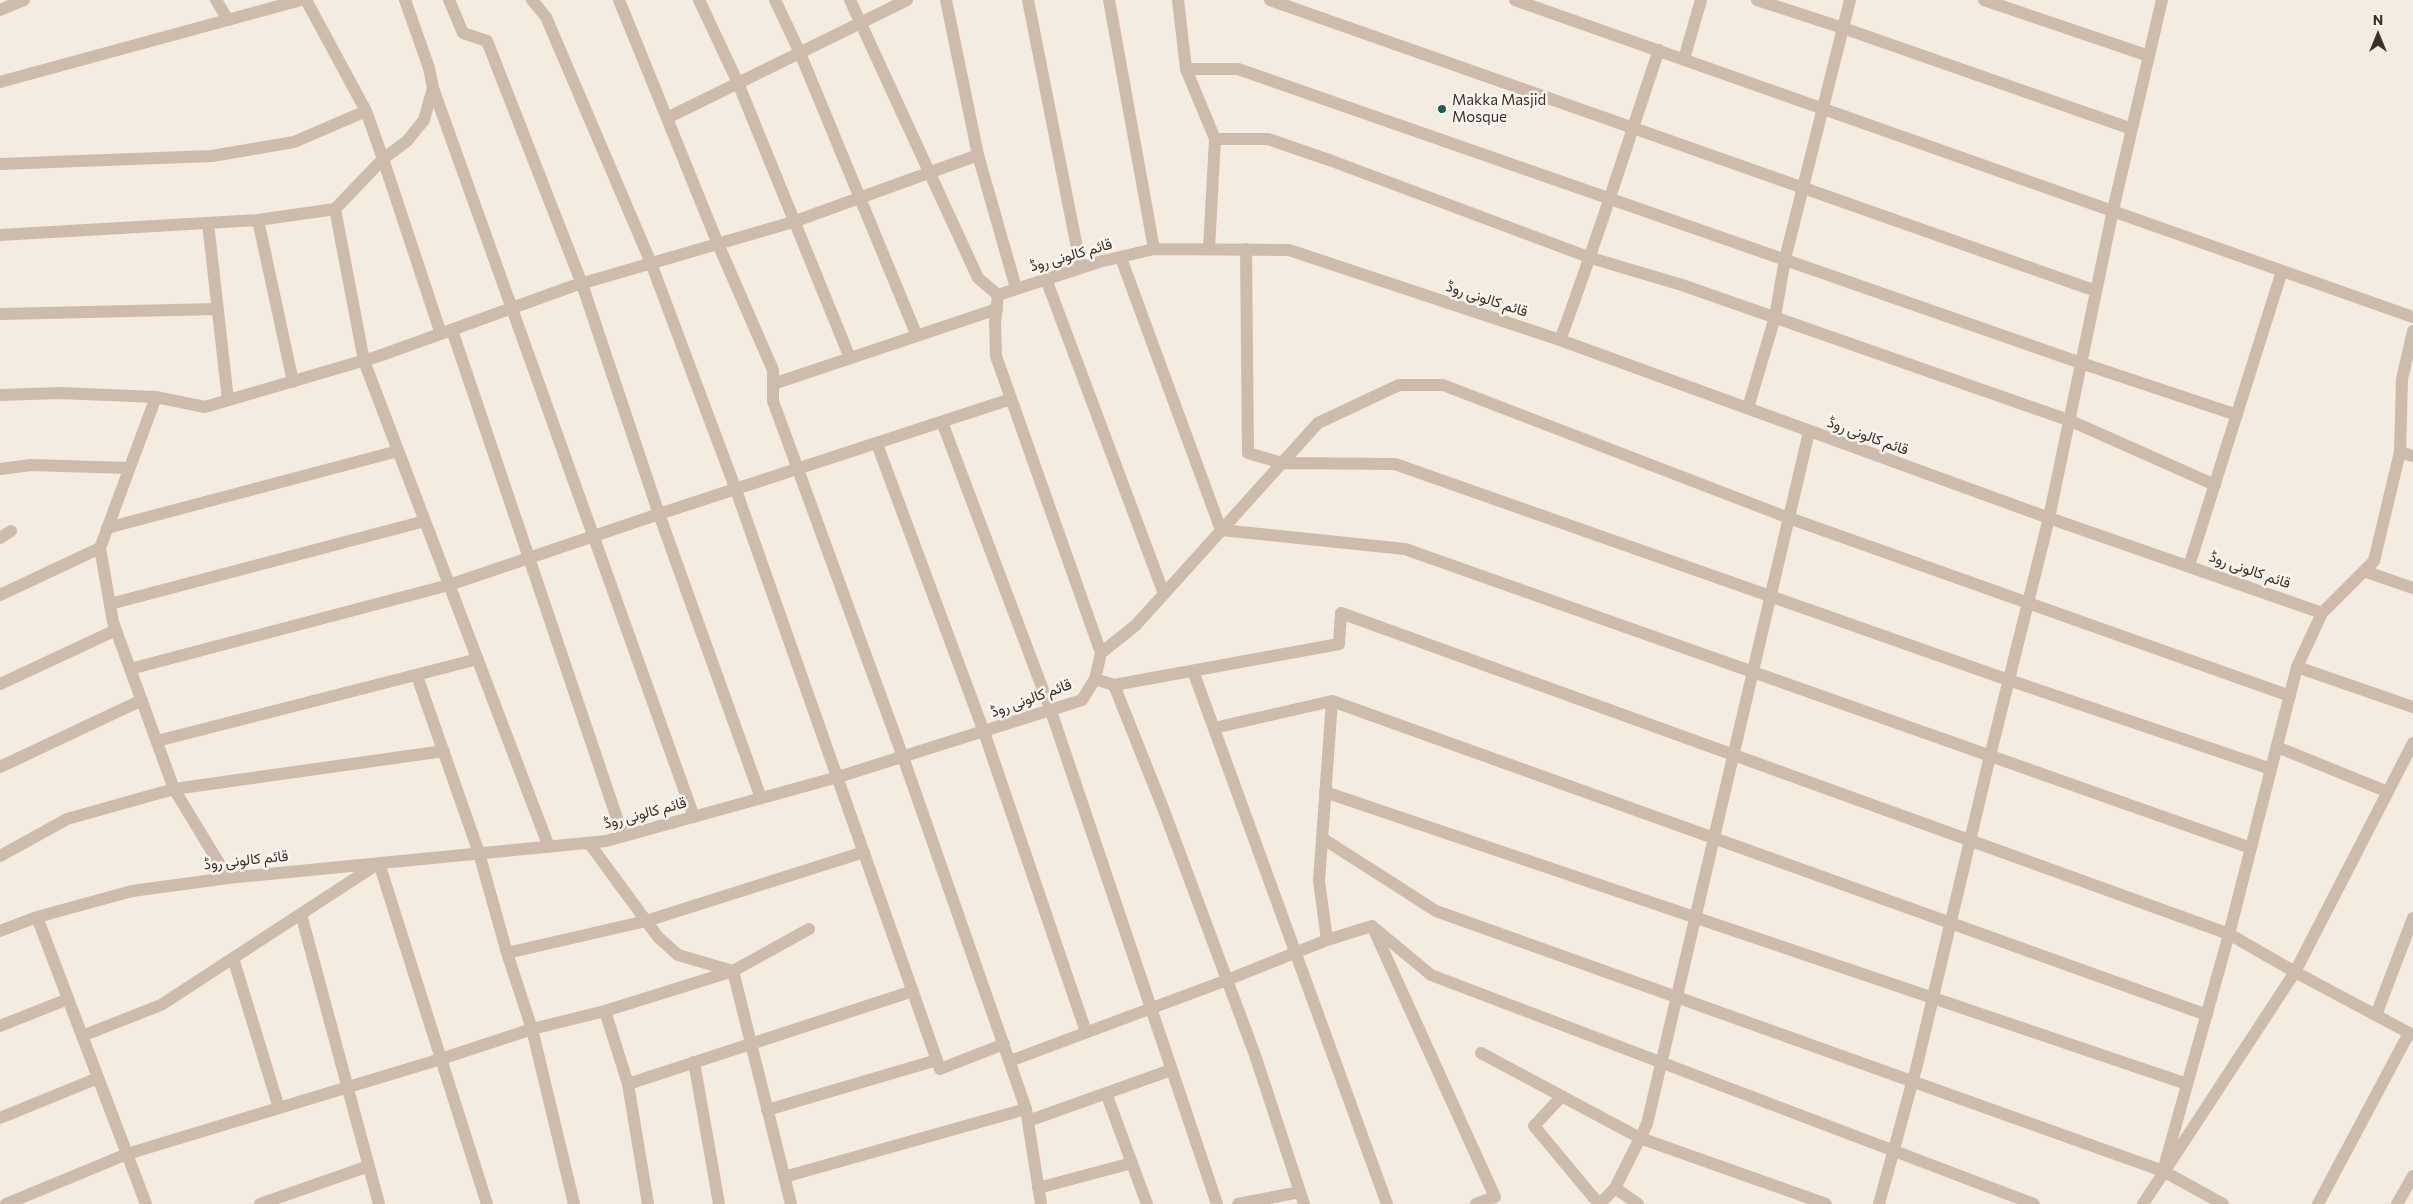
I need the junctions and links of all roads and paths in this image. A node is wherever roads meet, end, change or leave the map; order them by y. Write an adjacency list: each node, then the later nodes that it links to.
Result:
1 (24, 0): 24 (street)
2 (216, 0): 25 (street)
3 (301, 0): 25 (street)
4 (306, 0): 37 (street)
5 (405, 0): 35 (street)
6 (449, 0): 66 (street)
7 (532, 0): 62 (street)
8 (619, 0): 38 (street)
9 (699, 0): 34 (street)
10 (776, 0): 29 (street)
11 (850, 0): 26 (street)
12 (907, 0): 26 (street)
13 (946, 0): 42 (street)
14 (1028, 0): 63 (street)
15 (1109, 0): 57 (street)
16 (1178, 0): 32 (street)
17 (1270, 0): 39 (street)
18 (1515, 0): 28 (street)
19 (1701, 0): 31 (street)
20 (1757, 0): 27 (street)
21 (1850, 0): 27 (street)
22 (1984, 0): 30 (street)
23 (2162, 0): 30 (street)
24 (0, 10)
25 (228, 20): 33 (street)
26 (860, 23): 29 (street); 45 (street)
27 (1843, 28): 36 (street); 40 (street)
28 (1659, 50): 31 (street); 39 (street)
29 (800, 53): 34 (street); 47 (street)
30 (2149, 56): 40 (street)
31 (1684, 58): 36 (street)
32 (1186, 69): 41 (street); 48 (street)
33 (0, 82)
34 (738, 83): 38 (street); 52 (street)
35 (433, 88): 43 (street); 70 (street)
36 (1823, 107): 46 (street); 50 (street)
37 (366, 110): 43 (street); 44 (street)
38 (667, 118): 55 (street)
39 (1632, 127): 46 (street); 48 (street)
40 (2132, 129): 50 (street)
41 (1216, 139): 56 (street); 60 (street)
42 (978, 155): 45 (street); 67 (street)
43 (383, 159): 49 (street); 77 (street)
44 (0, 164)
45 (928, 173): 47 (street); 69 (street)
46 (1803, 187): 61 (street); 68 (street)
47 (860, 198): 52 (street); 78 (street)
48 (1608, 198): 60 (street); 61 (street)
49 (335, 209): 51 (street); 81 (street)
50 (2113, 210): 64 (street); 68 (street)
51 (258, 220): 53 (street); 83 (street)
52 (795, 221): 55 (street); 80 (street)
53 (208, 223): 54 (street); 71 (street)
54 (0, 235)
55 (718, 244): 62 (street); 84 (street)
56 (1209, 248): 57 (street, قائم کالونی روڈ); 58 (street, قائم کالونی روڈ)
57 (1154, 249): 59 (street, قائم کالونی روڈ)
58 (1246, 249): 79 (street, قائم کالونی روڈ); 98 (street)
59 (1121, 258): 63 (street, قائم کالونی روڈ); 109 (street)
60 (1591, 258): 74 (street); 79 (street)
61 (1785, 260): 74 (street); 82 (street)
62 (651, 264): 66 (street); 103 (street)
63 (1081, 268): 65 (street, قائم کالونی روڈ)
64 (2282, 270): 75 (street); 90 (street)
65 (1046, 279): 67 (street, قائم کالونی روڈ); 117 (street)
66 (582, 284): 70 (street); 104 (street)
67 (1016, 288): 69 (street, قائم کالونی روڈ)
68 (2096, 291): 82 (street)
69 (998, 295): 72 (street)
70 (513, 308): 77 (street); 110 (street)
71 (218, 309): 73 (street); 88 (street)
72 (996, 309): 78 (street); 87 (street)
73 (0, 314)
74 (1775, 317): 89 (street); 91 (street)
75 (2413, 317)
76 (2413, 331): 96 (street)
77 (446, 332): 81 (street); 112 (street)
78 (917, 336): 80 (street)
79 (1560, 340): 89 (street, قائم کالونی روڈ)
80 (850, 358): 84 (street)
81 (364, 361): 83 (street); 95 (street)
82 (2082, 363): 90 (street); 91 (street)
83 (293, 382): 88 (street)
84 (773, 384): 101 (street)
85 (0, 395): 86 (street)
86 (156, 397): 88 (street); 99 (street)
87 (1011, 399): 92 (street); 124 (street)
88 (228, 400)
89 (1748, 408): 93 (street, قائم کالونی روڈ)
90 (2236, 415): 102 (street)
91 (2071, 421): 102 (street); 106 (street)
92 (942, 422): 94 (street); 139 (street)
93 (1809, 432): 105 (street); 106 (street, قائم کالونی روڈ)
94 (877, 444): 101 (street); 141 (street)
95 (398, 451): 107 (street); 108 (street)
96 (2400, 452): 97 (street); 114 (street)
97 (2413, 456)
98 (1282, 463): 105 (street); 109 (street); 119 (street)
99 (129, 468): 100 (street); 108 (street)
100 (0, 469)
101 (798, 470): 103 (street); 148 (street)
102 (2215, 485): 113 (street)
103 (736, 490): 104 (street); 151 (street)
104 (659, 514): 110 (street); 155 (street)
105 (1789, 518): 119 (street); 120 (street)
106 (2049, 518): 113 (street, قائم کالونی روڈ); 120 (street)
107 (425, 521): 115 (street); 121 (street)
108 (107, 528): 111 (street)
109 (1221, 530): 117 (street); 129 (street)
110 (593, 536): 112 (street); 156 (street)
111 (100, 548): 118 (street); 121 (street)
112 (530, 558): 115 (street); 157 (street)
113 (2189, 566): 122 (street, قائم کالونی روڈ)
114 (2364, 571): 116 (street); 122 (street)
115 (449, 586): 125 (street); 127 (street)
116 (2413, 588)
117 (1164, 594): 124 (street)
118 (0, 596)
119 (1770, 596): 129 (street); 132 (street)
120 (2028, 603): 132 (street); 135 (street)
121 (110, 604): 123 (street)
122 (2322, 613): 126 (street)
123 (116, 630): 127 (street); 133 (street)
124 (1101, 652): 131 (street, قائم کالونی روڈ)
125 (478, 659): 130 (street); 162 (street)
126 (2297, 667): 135 (street); 138 (street)
127 (130, 669): 136 (street)
128 (1194, 671): 134 (street); 140 (street); 146 (street)
129 (1753, 672): 146 (street); 147 (street)
130 (417, 676): 142 (street); 145 (street)
131 (1095, 679): 134 (street); 139 (street, قائم کالونی روڈ)
132 (2009, 680): 147 (street); 150 (street)
133 (0, 684)
134 (1114, 685): 185 (street)
135 (2290, 696): 144 (street)
136 (142, 700): 142 (street); 149 (street)
137 (1332, 701): 140 (street); 153 (street); 159 (street)
138 (2413, 707)
139 (1051, 711): 141 (street, قائم کالونی روڈ); 190 (street)
140 (1214, 728): 180 (street)
141 (984, 732): 148 (street, قائم کالونی روڈ); 196 (street)
142 (157, 742): 152 (street)
143 (2413, 743): 154 (street)
144 (2277, 748): 150 (street); 154 (street)
145 (444, 750): 152 (street); 165 (street)
146 (1734, 755): 159 (street); 160 (street)
147 (1990, 756): 160 (street); 163 (street)
148 (903, 757): 151 (street, قائم کالونی روڈ); 200 (street)
149 (0, 767)
150 (2271, 769): 163 (street)
151 (838, 777): 155 (street, قائم کالونی روڈ); 164 (street)
152 (174, 789): 166 (street); 168 (street)
153 (1325, 792): 158 (street); 171 (street)
154 (2388, 792): 184 (street)
155 (761, 798): 156 (street, قائم کالونی روڈ)
156 (694, 817): 157 (street, قائم کالونی روڈ)
157 (624, 836): 161 (street, قائم کالونی روڈ)
158 (1322, 838): 179 (street); 187 (street)
159 (1714, 838): 171 (street); 174 (street)
160 (1970, 840): 174 (street); 178 (street)
161 (589, 843): 162 (street, قائم کالونی روڈ); 173 (street)
162 (549, 847): 165 (street, قائم کالونی روڈ)
163 (2251, 848): 178 (street)
164 (864, 852): 173 (street); 186 (street)
165 (479, 853): 167 (street, قائم کالونی روڈ); 181 (street)
166 (0, 856)
167 (379, 863): 168 (street, قائم کالونی روڈ); 169 (street); 202 (street)
168 (228, 878): 170 (street, قائم کالونی روڈ)
169 (301, 914): 182 (street); 212 (street)
170 (37, 917): 177 (street, قائم کالونی روڈ); 189 (street)
171 (1695, 918): 187 (street); 188 (street)
172 (2413, 918): 193 (street)
173 (646, 921): 181 (street); 183 (street)
174 (1951, 923): 188 (street); 192 (street)
175 (1372, 926): 179 (street); 206 (street); 244 (street)
176 (809, 929): 183 (street)
177 (0, 931)
178 (2229, 934): 184 (street); 192 (street)
179 (1327, 940): 180 (street)
180 (1295, 952): 185 (street); 243 (street)
181 (507, 953): 195 (street)
182 (233, 958): 198 (street); 215 (street)
183 (733, 971): 191 (street); 199 (street)
184 (2295, 972): 193 (street); 224 (street)
185 (1227, 980): 190 (street); 229 (street)
186 (913, 991): 199 (street); 203 (street)
187 (1677, 997): 206 (street); 209 (street)
188 (1933, 998): 209 (street); 211 (street)
189 (68, 999): 194 (street); 198 (street)
190 (1151, 1008): 196 (street); 207 (street)
191 (605, 1011): 195 (street); 210 (street)
192 (2206, 1015): 211 (street)
193 (2376, 1015): 197 (street)
194 (0, 1026)
195 (532, 1028): 202 (street); 235 (street)
196 (1086, 1032): 204 (street)
197 (2411, 1034): 252 (street)
198 (82, 1036): 208 (street)
199 (751, 1044): 205 (street); 216 (street)
200 (1004, 1044): 203 (street); 204 (street)
201 (1481, 1053): 214 (street)
202 (441, 1059): 212 (street); 234 (street)
203 (937, 1060): 216 (street)
204 (1010, 1061): 217 (street)
205 (694, 1062): 210 (street); 237 (street)
206 (1661, 1062): 219 (street); 220 (street)
207 (1172, 1070): 213 (street); 241 (street)
208 (98, 1078): 218 (street); 221 (street)
209 (1913, 1082): 220 (street); 224 (street)
210 (628, 1084): 236 (street)
211 (2187, 1084): 224 (street)
212 (348, 1087): 215 (street); 223 (street)
213 (1106, 1093): 217 (street); 222 (street)
214 (1562, 1096): 219 (street); 245 (street)
215 (279, 1108): 221 (street)
216 (768, 1110): 226 (street)
217 (1027, 1115): 226 (street); 227 (street)
218 (0, 1118)
219 (1640, 1138): 228 (street); 247 (street)
220 (1894, 1151): 248 (street); 249 (street)
221 (127, 1154): 230 (street); 231 (street)
222 (1132, 1163): 227 (street); 240 (street)
223 (369, 1166): 232 (street); 233 (street)
224 (2164, 1171): 250 (street); 251 (street)
225 (2413, 1176): 253 (street)
226 (784, 1178): 238 (street)
227 (1038, 1188): 239 (street)
228 (1616, 1188): 245 (street); 246 (street)
229 (1302, 1198): 242 (street)
230 (6, 1204)
231 (146, 1204)
232 (260, 1204)
233 (379, 1204)
234 (487, 1204)
235 (574, 1204)
236 (648, 1204)
237 (719, 1204)
238 (790, 1204)
239 (1041, 1204)
240 (1148, 1204)
241 (1217, 1204)
242 (1238, 1204)
243 (1387, 1204)
244 (1476, 1204)
245 (1599, 1204)
246 (1638, 1204)
247 (1826, 1204)
248 (1879, 1204)
249 (2034, 1204)
250 (2143, 1204)
251 (2223, 1204)
252 (2318, 1204)
253 (2398, 1204)

